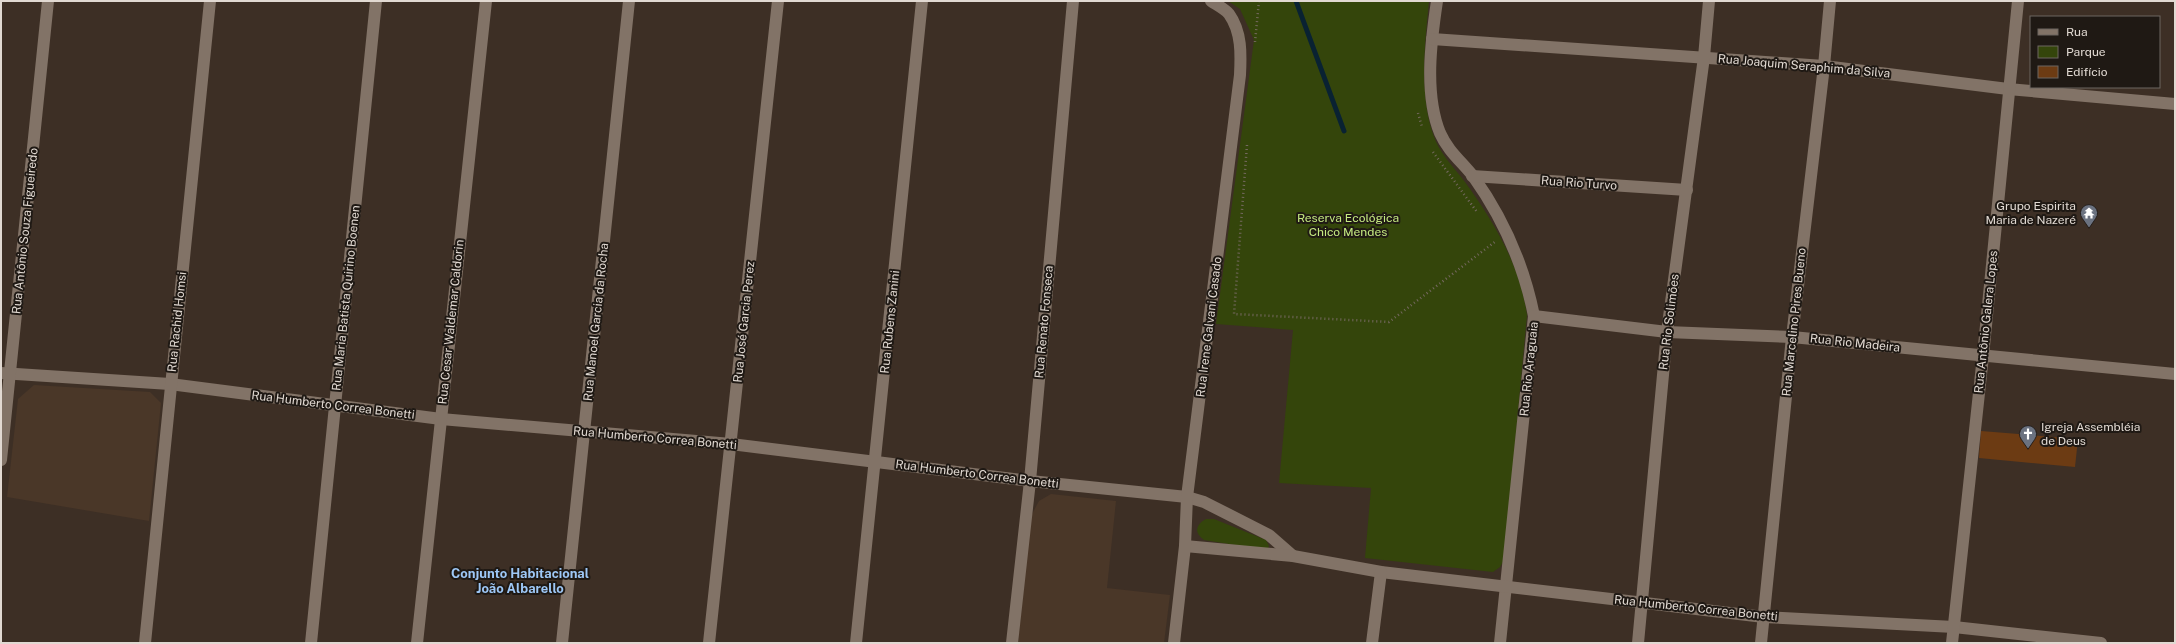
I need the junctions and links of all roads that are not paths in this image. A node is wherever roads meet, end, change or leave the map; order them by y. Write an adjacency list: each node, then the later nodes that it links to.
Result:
1 (48, 1): 25 (street, Rua Antônio Souza Figueiredo)
2 (210, 1): 27 (street, Rua Rachid Homsi)
3 (376, 1): 28 (street, Rua Maria Batista Quirino Boenen)
4 (486, 1): 29 (street, Rua Cesar Waldemar Caldorin)
5 (629, 1): 30 (street, Rua Manoel Garcia da Rocha)
6 (778, 1): 31 (street, Rua José Garcia Perez)
7 (922, 1): 33 (street, Rua Rubens Zanini)
8 (1073, 1): 34 (street, Rua Renato Fonseca)
9 (1211, 1): 35 (street, Rua Irene Galvani Casado)
10 (1437, 1): 14 (street, Rua Rio Araguaia)
11 (1709, 1): 15 (street, Rua Rio Solimões)
12 (1830, 1): 16 (street, Rua Marcelino Pires Bueno)
13 (2018, 1): 17 (street, Rua Antônio Galera Lopes)
14 (1432, 38): 15 (street, Rua Joaquim Seraphim da Silva); 19 (street, Rua Rio Araguaia)
15 (1704, 57): 16 (street, Rua Joaquim Seraphim da Silva); 20 (street, Rua Rio Solimões)
16 (1824, 66): 17 (street, Rua Joaquim Seraphim da Silva); 23 (street, Rua Marcelino Pires Bueno)
17 (2008, 89): 18 (street, Rua Joaquim Seraphim da Silva); 24 (street, Rua Antônio Galera Lopes)
18 (2175, 104)
19 (1472, 176): 20 (street, Rua Rio Turvo); 21 (street, Rua Rio Araguaia)
20 (1687, 190): 22 (street, Rua Rio Solimões)
21 (1534, 316): 22 (street, Rua Rio Madeira); 39 (street, Rua Rio Araguaia)
22 (1667, 332): 23 (street, Rua Rio Madeira); 40 (street, Rua Rio Solimões)
23 (1792, 337): 24 (street, Rua Rio Madeira); 41 (street, Rua Marcelino Pires Bueno)
24 (1983, 356): 26 (street, Rua Rio Madeira); 42 (street, Rua Antônio Galera Lopes)
25 (6, 374): 27 (street, Rua Humberto Correa Bonetti); 32 (street, Rua Antônio Souza Figueiredo)
26 (2175, 374)
27 (170, 384): 28 (street, Rua Humberto Correa Bonetti); 43 (street, Rua Rachid Homsi)
28 (335, 404): 29 (street, Rua Humberto Correa Bonetti); 44 (street, Rua Maria Batista Quirino Boenen)
29 (441, 419): 30 (street, Rua Humberto Correa Bonetti); 45 (street, Rua Cesar Waldemar Caldorin)
30 (584, 431): 31 (street, Rua Humberto Correa Bonetti); 46 (street, Rua Manoel Garcia da Rocha)
31 (731, 444): 33 (street, Rua Humberto Correa Bonetti); 47 (street, Rua José Garcia Perez)
32 (1, 460)
33 (876, 462): 34 (street, Rua Humberto Correa Bonetti); 48 (street, Rua Rubens Zanini)
34 (1030, 481): 35 (street, Rua Humberto Correa Bonetti); 49 (street, Rua Renato Fonseca)
35 (1188, 497): 36 (street, Rua Irene Galvani Casado); 37 (street, Rua Humberto Correa Bonetti)
36 (1185, 546): 37 (street, Rua Humberto Correa Bonetti); 50 (street, Rua Irene Galvani Casado)
37 (1293, 556): 38 (street, Rua Humberto Correa Bonetti)
38 (1381, 572): 39 (street, Rua Humberto Correa Bonetti); 51 (street)
39 (1507, 586): 40 (street, Rua Humberto Correa Bonetti); 52 (street, Rua Rio Araguaia)
40 (1642, 603): 41 (street, Rua Humberto Correa Bonetti); 53 (street, Rua Rio Solimões)
41 (1764, 617): 42 (street, Rua Humberto Correa Bonetti); 54 (street, Rua Marcelino Pires Bueno)
42 (1954, 628): 55 (street, Rua Antônio Galera Lopes); 56 (street, Rua Humberto Correa Bonetti)
43 (145, 643)
44 (311, 643)
45 (417, 643)
46 (562, 643)
47 (709, 643)
48 (856, 643)
49 (1012, 643)
50 (1174, 643)
51 (1372, 643)
52 (1500, 643)
53 (1638, 643)
54 (1761, 643)
55 (1952, 643)
56 (2101, 643)

